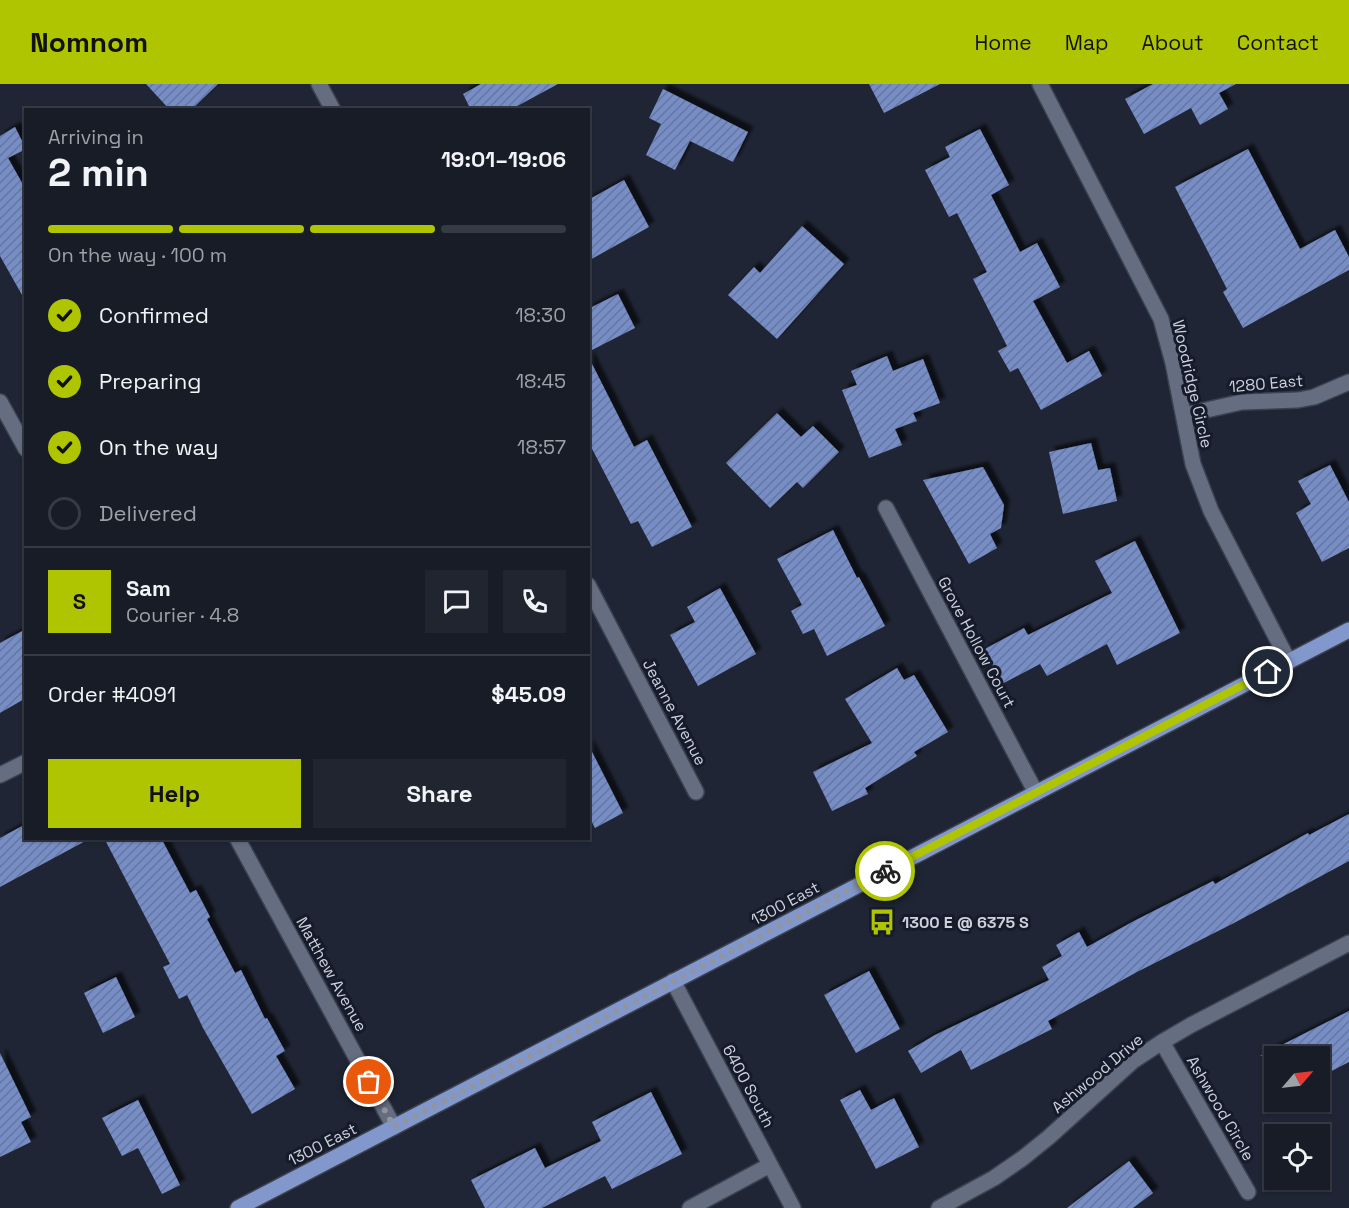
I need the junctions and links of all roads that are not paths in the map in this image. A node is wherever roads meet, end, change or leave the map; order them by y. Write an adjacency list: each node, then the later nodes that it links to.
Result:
1 (319, 84): 3 (street)
2 (1040, 84): 6 (street, Woodridge Circle)
3 (332, 108)
4 (1349, 382): 6 (street, 1280 East)
5 (0, 402): 7 (street)
6 (1184, 415): 11 (street, Woodridge Circle)
7 (24, 445)
8 (886, 508): 15 (street, Grove Hollow Court)
9 (590, 589): 14 (street, Jeanne Avenue)
10 (1349, 630): 11 (main road, 1300 East)
11 (1289, 662): 15 (main road, 1300 East)
12 (24, 763): 13 (street)
13 (0, 775)
14 (696, 792)
15 (1036, 793): 18 (main road, 1300 East)
16 (238, 840): 20 (street, Matthew Avenue)
17 (1349, 943): 19 (street, Ashwood Drive)
18 (673, 981): 20 (main road, 1300 East); 21 (street, 6400 South)
19 (1162, 1042): 22 (street, Ashwood Circle); 26 (street, Ashwood Drive)
20 (394, 1127): 23 (main road, 1300 East)
21 (770, 1165): 24 (street); 25 (street, 6400 South)
22 (1248, 1192)
23 (238, 1208)
24 (690, 1208)
25 (793, 1208)
26 (939, 1208)

